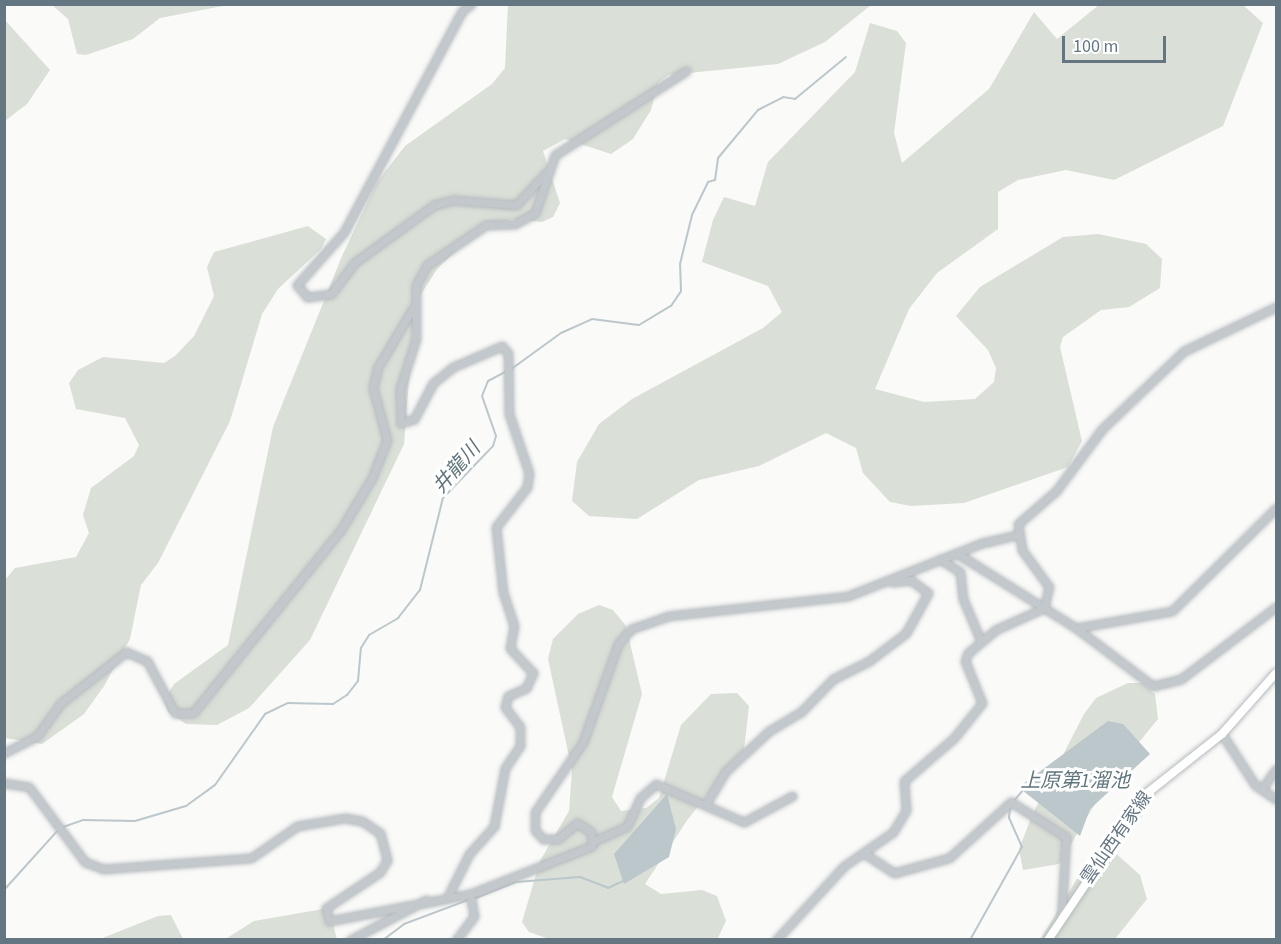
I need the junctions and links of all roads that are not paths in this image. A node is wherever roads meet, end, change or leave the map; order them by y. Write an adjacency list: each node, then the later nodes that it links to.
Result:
1 (471, 4): 3 (street)
2 (687, 70): 3 (street)
3 (548, 170): 5 (street)
4 (1276, 307): 7 (street)
5 (413, 308): 17 (street); 26 (street)
6 (1276, 508): 13 (street)
7 (1017, 535): 8 (street); 12 (street)
8 (958, 554): 9 (street); 12 (street)
9 (940, 559): 10 (street); 14 (street)
10 (890, 581): 23 (street); 24 (street)
11 (1276, 607): 13 (street)
12 (1044, 608): 13 (street); 14 (street)
13 (1076, 628)
14 (980, 639): 25 (street)
15 (1276, 674): 16 (main road, 雲仙西有家線)
16 (1222, 734): 20 (street); 29 (main road, 雲仙西有家線)
17 (4, 753)
18 (1276, 769): 20 (street)
19 (4, 783): 28 (street)
20 (1262, 789): 22 (street)
21 (792, 796): 23 (street)
22 (1276, 799)
23 (706, 804): 24 (street)
24 (594, 841): 27 (street)
25 (865, 854): 29 (street); 32 (street)
26 (449, 894): 27 (street); 28 (street)
27 (470, 894): 31 (street)
28 (426, 900): 30 (street)
29 (1061, 920): 33 (main road, 雲仙西有家線)
30 (350, 939)
31 (456, 939)
32 (776, 939)
33 (1048, 939)

